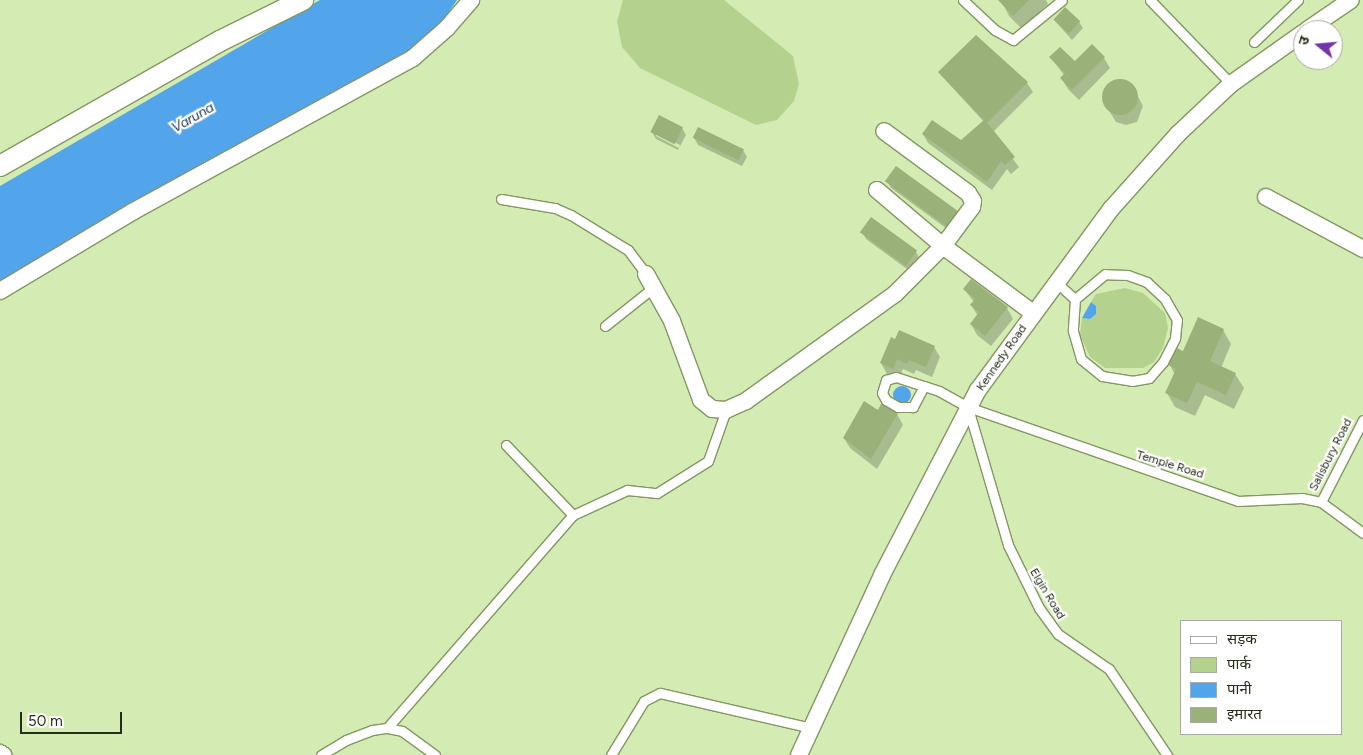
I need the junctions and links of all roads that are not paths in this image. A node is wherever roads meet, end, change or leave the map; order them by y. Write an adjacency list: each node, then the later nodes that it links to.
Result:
1 (303, 0): 13 (street)
2 (471, 0): 21 (street)
3 (963, 0): 4 (lane)
4 (1062, 0)
5 (1150, 0): 11 (lane)
6 (1298, 0): 10 (lane)
7 (1351, 0): 8 (street)
8 (1322, 20)
9 (1293, 39): 11 (street, Kennedy Road)
10 (1254, 42)
11 (1231, 84): 20 (street, Kennedy Road)
12 (884, 131): 17 (street)
13 (0, 166)
14 (877, 190): 17 (street)
15 (1266, 197): 18 (street)
16 (501, 199): 19 (lane)
17 (943, 246): 23 (street); 27 (street)
18 (1363, 249)
19 (650, 281): 24 (lane); 27 (street)
20 (1056, 283): 22 (lane); 23 (street, Kennedy Road)
21 (0, 290)
22 (1075, 300): 22 (lane)
23 (1033, 313): 26 (street, Kennedy Road)
24 (605, 326)
25 (924, 386): 25 (lane, Temple Road); 26 (lane, Temple Road)
26 (968, 407): 30 (lane, Temple Road); 34 (street, Kennedy Road); 39 (lane, Elgin Road)
27 (726, 410): 31 (lane)
28 (1363, 420): 30 (lane, Salisbury Road)
29 (506, 445): 31 (lane)
30 (1321, 502): 32 (lane, Temple Road)
31 (573, 515): 33 (lane)
32 (1363, 533)
33 (387, 728): 35 (lane); 36 (lane)
34 (812, 728): 37 (lane); 38 (street, Kennedy Road)
35 (321, 755)
36 (435, 755)
37 (611, 755)
38 (799, 755)
39 (1167, 755)

